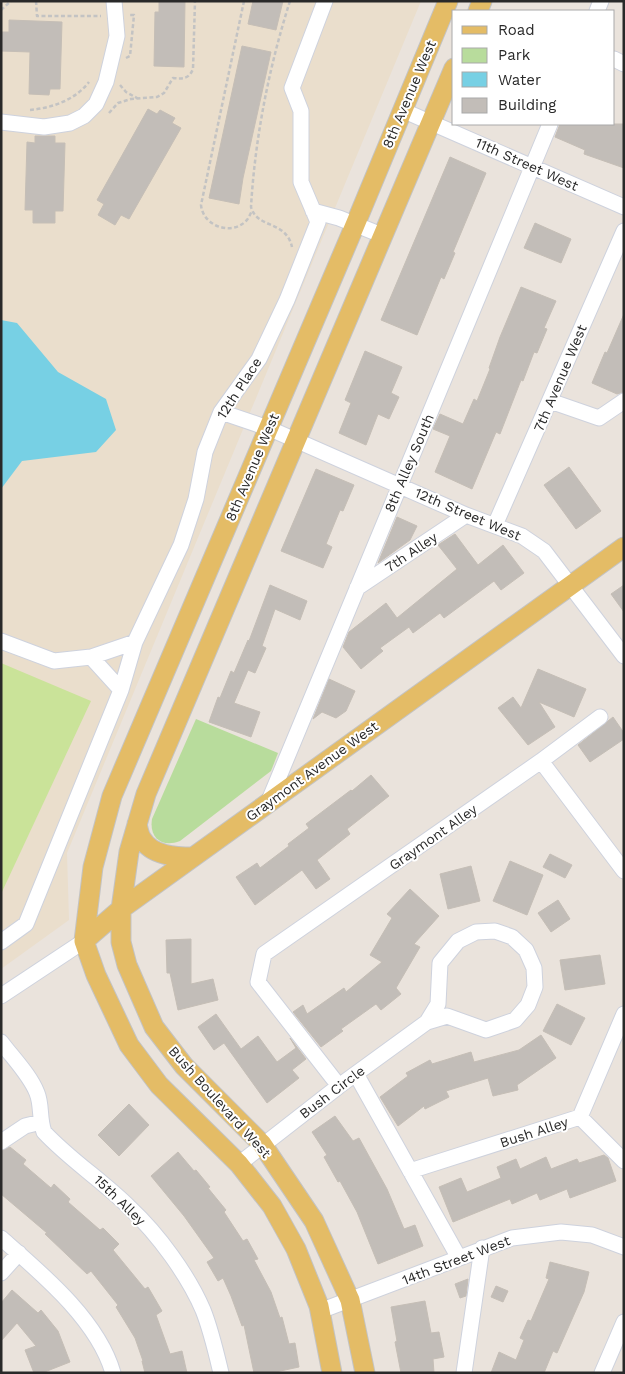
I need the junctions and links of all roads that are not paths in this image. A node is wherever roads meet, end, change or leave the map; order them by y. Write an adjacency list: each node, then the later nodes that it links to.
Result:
1 (114, 1): 6 (street)
2 (324, 1): 11 (street, 12th Place)
3 (448, 1): 5 (main road, 8th Avenue West)
4 (452, 73): 7 (main road)
5 (402, 110): 7 (street, 11th Street West); 12 (main road, 8th Avenue West)
6 (1, 122)
7 (431, 122): 9 (street, 11th Street West); 14 (main road)
8 (550, 125): 9 (street, 8th Alley South)
9 (532, 167): 10 (street, 11th Street West); 20 (street, 8th Alley South)
10 (624, 207)
11 (313, 211): 12 (street); 17 (street, 12th Place)
12 (355, 224): 14 (street); 18 (main road, 8th Avenue West)
13 (624, 231): 16 (street, 7th Avenue West)
14 (384, 236): 19 (main road)
15 (624, 401): 16 (street)
16 (550, 402): 22 (street, 7th Avenue West)
17 (221, 412): 18 (street, 12th Street West); 27 (street, 12th Place)
18 (268, 428): 19 (street, 12th Street West); 38 (main road, 8th Avenue West)
19 (296, 440): 20 (street, 12th Street West); 34 (main road)
20 (400, 486): 21 (street, 12th Street West); 25 (street, 8th Alley South)
21 (466, 515): 22 (street, 12th Street West); 25 (street, 7th Alley)
22 (495, 525): 24 (street, 12th Street West)
23 (624, 547): 24 (main road, Graymont Avenue West)
24 (571, 585): 28 (street, 12th Street West); 33 (main road, Graymont Avenue West)
25 (357, 589): 33 (street, 8th Alley South)
26 (1, 641): 29 (street)
27 (135, 642): 29 (street); 30 (street, 12th Place)
28 (624, 656)
29 (91, 657): 30 (street)
30 (121, 690): 39 (street, 12th Place)
31 (600, 717): 32 (street, Graymont Alley)
32 (541, 761): 36 (street); 45 (street, Graymont Alley)
33 (268, 803): 35 (main road, Graymont Avenue West)
34 (137, 824): 35 (main road); 37 (main road)
35 (193, 857): 37 (main road, Graymont Avenue West)
36 (624, 871)
37 (120, 909): 38 (main road, Graymont Avenue West); 49 (main road, Bush Boulevard West)
38 (84, 941): 40 (street, Graymont Avenue West); 51 (main road, Bush Boulevard West)
39 (1, 942)
40 (1, 996)
41 (624, 1014): 46 (street, Bush Alley)
42 (427, 1022): 42 (street, Bush Circle); 44 (street, Bush Circle)
43 (1, 1042): 47 (street, 15th Alley)
44 (356, 1074): 45 (street, Bush Circle); 52 (street)
45 (339, 1086): 49 (street, Bush Circle)
46 (580, 1117): 50 (street); 52 (street, Bush Alley)
47 (41, 1122): 48 (street); 63 (street, 15th Alley)
48 (1, 1142)
49 (262, 1144): 51 (street, Bush Circle); 59 (main road, Bush Boulevard West)
50 (624, 1161)
51 (238, 1164): 60 (main road, Bush Boulevard West)
52 (410, 1171): 57 (street)
53 (1, 1238): 56 (street)
54 (624, 1247): 55 (street, 14th Street West)
55 (482, 1248): 57 (street, 14th Street West); 66 (street)
56 (19, 1253): 58 (street); 62 (street)
57 (459, 1258): 59 (street, 14th Street West)
58 (1, 1273)
59 (350, 1300): 60 (street, 14th Street West); 65 (main road, Bush Boulevard West)
60 (320, 1311): 64 (main road, Bush Boulevard West)
61 (624, 1322): 67 (street)
62 (113, 1373)
63 (221, 1373)
64 (332, 1373)
65 (365, 1373)
66 (464, 1373)
67 (602, 1373)

